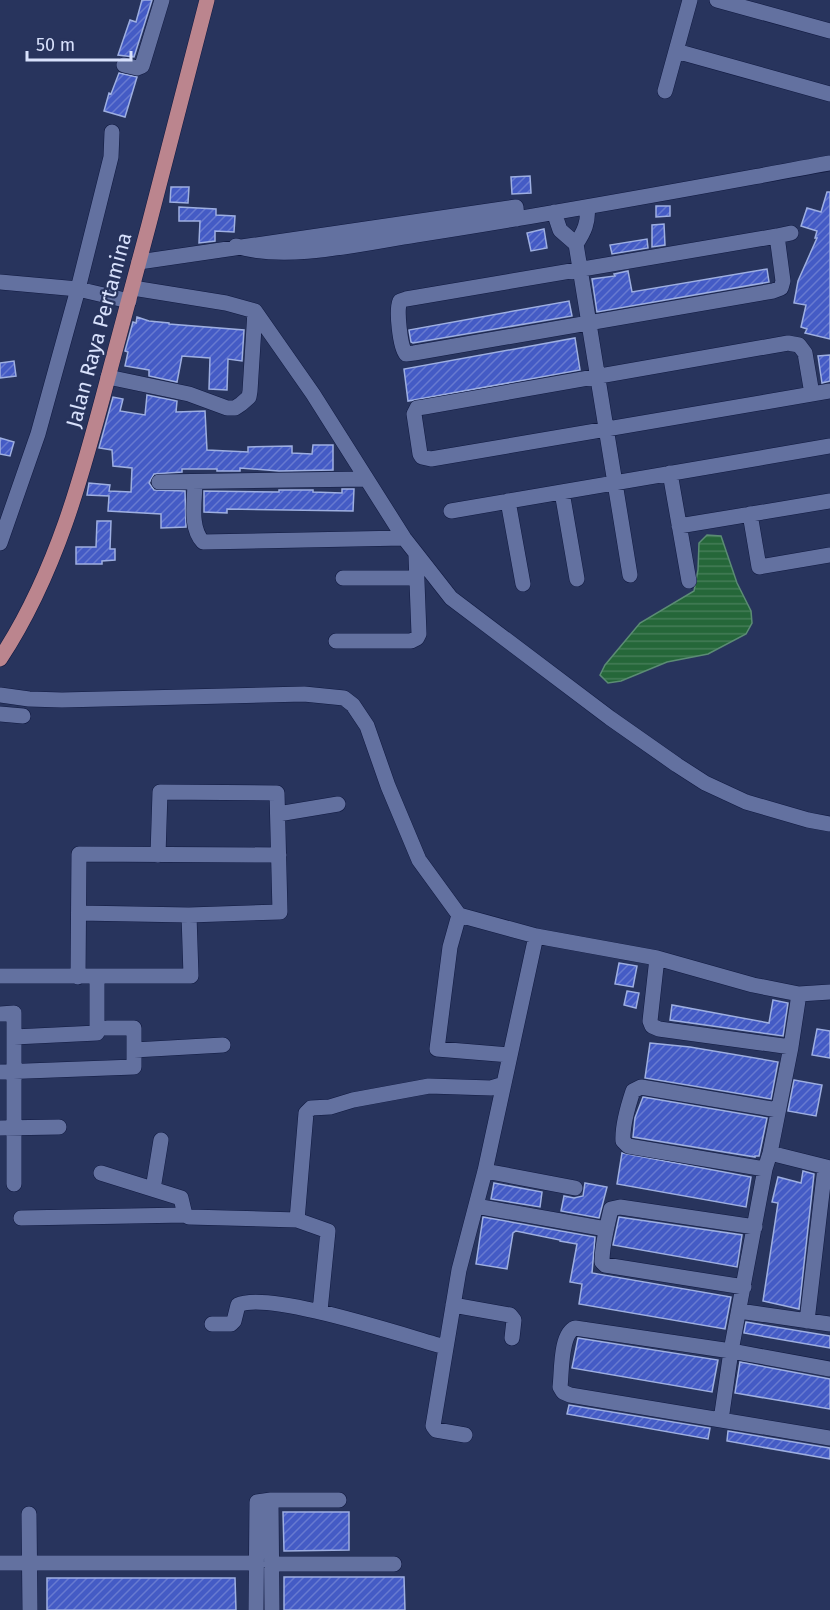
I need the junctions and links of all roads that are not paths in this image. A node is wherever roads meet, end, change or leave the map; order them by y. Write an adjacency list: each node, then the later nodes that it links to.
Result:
1 (162, 0): 7 (street)
2 (207, 0): 15 (main road, Jalan Raya Pertamina)
3 (690, 0): 6 (street)
4 (717, 0): 5 (street)
5 (830, 31)
6 (676, 51): 8 (street); 9 (street)
7 (124, 65)
8 (665, 91)
9 (830, 94)
10 (112, 132): 18 (street)
11 (830, 163): 12 (street)
12 (587, 207): 13 (street); 14 (street)
13 (554, 213): 14 (street); 15 (street)
14 (576, 244): 16 (street)
15 (139, 262): 19 (main road, Jalan Raya Pertamina)
16 (580, 269): 21 (street); 21 (street); 21 (street)
17 (0, 282): 18 (street)
18 (82, 290): 19 (street); 40 (street)
19 (128, 296): 20 (street); 22 (main road, Jalan Raya Pertamina)
20 (255, 311): 22 (street); 29 (street)
21 (589, 323): 23 (street)
22 (108, 376): 50 (main road, Jalan Raya Pertamina)
23 (598, 376): 25 (street); 26 (street); 26 (street)
24 (830, 391): 25 (street)
25 (812, 394): 26 (street)
26 (606, 429): 32 (street)
27 (830, 446): 28 (street)
28 (670, 473): 32 (street); 38 (street)
29 (366, 479): 31 (street); 39 (street)
30 (159, 482): 31 (street)
31 (195, 482): 39 (street)
32 (615, 483): 33 (street); 43 (street)
33 (562, 492): 34 (street); 46 (street)
34 (508, 501): 36 (street); 48 (street)
35 (830, 501): 37 (street)
36 (451, 511)
37 (750, 514): 38 (street); 41 (street)
38 (679, 526): 47 (street)
39 (404, 538): 42 (street)
40 (0, 543)
41 (830, 555)
42 (416, 556): 45 (street); 56 (street)
43 (630, 575)
44 (343, 578): 45 (street)
45 (416, 578): 49 (street)
46 (577, 579)
47 (688, 580)
48 (523, 584)
49 (336, 641)
50 (1, 655)
51 (0, 696): 61 (street)
52 (0, 714): 53 (street)
53 (23, 716)
54 (338, 804): 55 (street)
55 (278, 814): 57 (street); 58 (street)
56 (830, 824)
57 (158, 855): 58 (street); 59 (street)
58 (279, 855): 60 (street)
59 (79, 914): 60 (street); 66 (street)
60 (189, 915): 65 (street)
61 (459, 915): 62 (street); 75 (street)
62 (536, 936): 63 (street); 75 (street)
63 (657, 958): 68 (street); 73 (street)
64 (0, 976): 66 (street)
65 (97, 976): 66 (street); 71 (street)
66 (78, 977)
67 (830, 992): 68 (street)
68 (799, 994): 73 (street)
69 (0, 1014): 71 (street)
70 (107, 1028): 74 (street)
71 (14, 1037): 76 (street)
72 (223, 1044): 74 (street)
73 (791, 1047): 78 (street)
74 (134, 1050): 76 (street)
75 (510, 1055): 77 (street)
76 (7, 1072): 80 (street)
77 (504, 1084): 85 (street); 93 (street)
78 (778, 1110): 82 (street); 84 (street)
79 (59, 1127): 80 (street)
80 (7, 1128): 87 (street)
81 (161, 1140): 89 (street)
82 (770, 1153): 83 (street); 84 (street)
83 (827, 1168): 100 (street)
84 (765, 1169): 94 (street)
85 (485, 1171): 88 (street); 90 (street)
86 (101, 1173): 89 (street)
87 (12, 1185)
88 (575, 1188)
89 (153, 1189): 91 (street)
90 (476, 1206): 95 (street); 97 (street)
91 (185, 1215): 92 (street); 93 (street)
92 (21, 1218)
93 (297, 1220): 98 (street)
94 (755, 1227): 95 (street); 96 (street)
95 (606, 1229): 96 (street)
96 (744, 1287): 99 (street)
97 (453, 1305): 103 (street); 104 (street)
98 (320, 1311): 101 (street); 104 (street)
99 (739, 1311): 100 (street); 105 (street)
100 (807, 1321): 102 (street)
101 (212, 1324)
102 (830, 1324)
103 (512, 1338)
104 (445, 1347): 108 (street)
105 (731, 1351): 106 (street); 107 (street); 107 (street)
106 (830, 1369)
107 (721, 1420): 109 (street)
108 (465, 1435)
109 (830, 1438)
110 (339, 1500): 113 (street)
111 (29, 1514): 114 (street)
112 (0, 1563): 114 (street)
113 (264, 1563): 114 (street); 115 (street); 117 (street); 118 (street)
114 (29, 1564): 116 (street)
115 (394, 1564)
116 (30, 1610)
117 (256, 1610)
118 (272, 1610)

